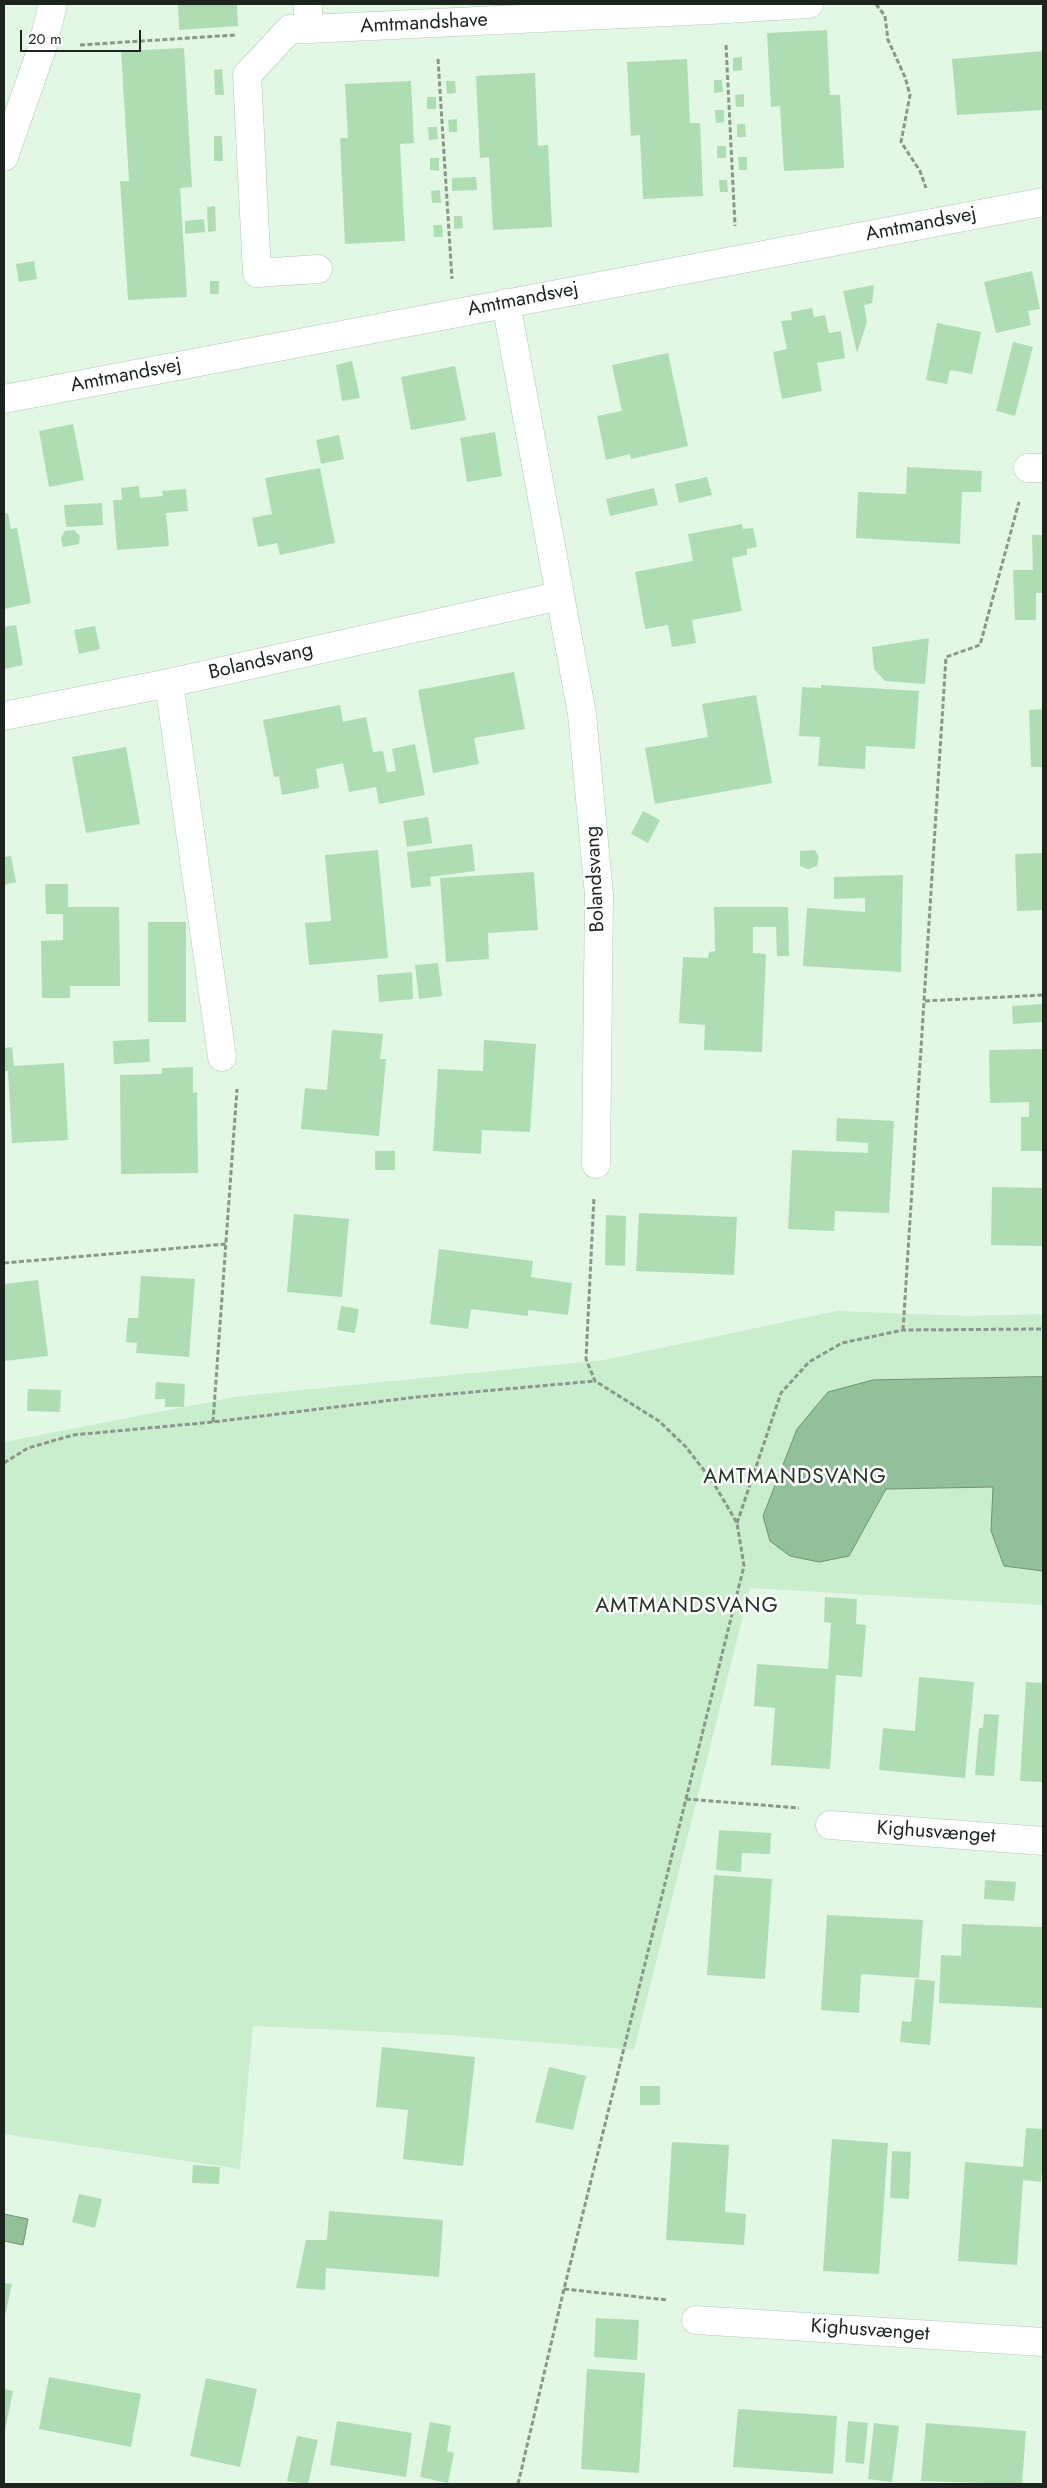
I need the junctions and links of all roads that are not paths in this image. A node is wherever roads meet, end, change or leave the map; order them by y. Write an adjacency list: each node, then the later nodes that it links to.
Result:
1 (53, 4): 4 (street)
2 (809, 4): 3 (street, Amtmandshave)
3 (308, 16): 6 (street, Amtmandshave)
4 (4, 157)
5 (1043, 202): 7 (street, Amtmandsvej)
6 (318, 270)
7 (506, 304): 8 (street, Amtmandsvej); 9 (street, Bolandsvang)
8 (4, 399)
9 (558, 596): 10 (street, Bolandsvang); 13 (street, Bolandsvang)
10 (169, 683): 11 (street, Bolandsvang); 12 (street)
11 (4, 716)
12 (222, 1057)
13 (596, 1164)
14 (830, 1825): 15 (street, Kighusvænget)
15 (1043, 1841)
16 (696, 2320): 17 (street, Kighusvænget)
17 (1043, 2342)

